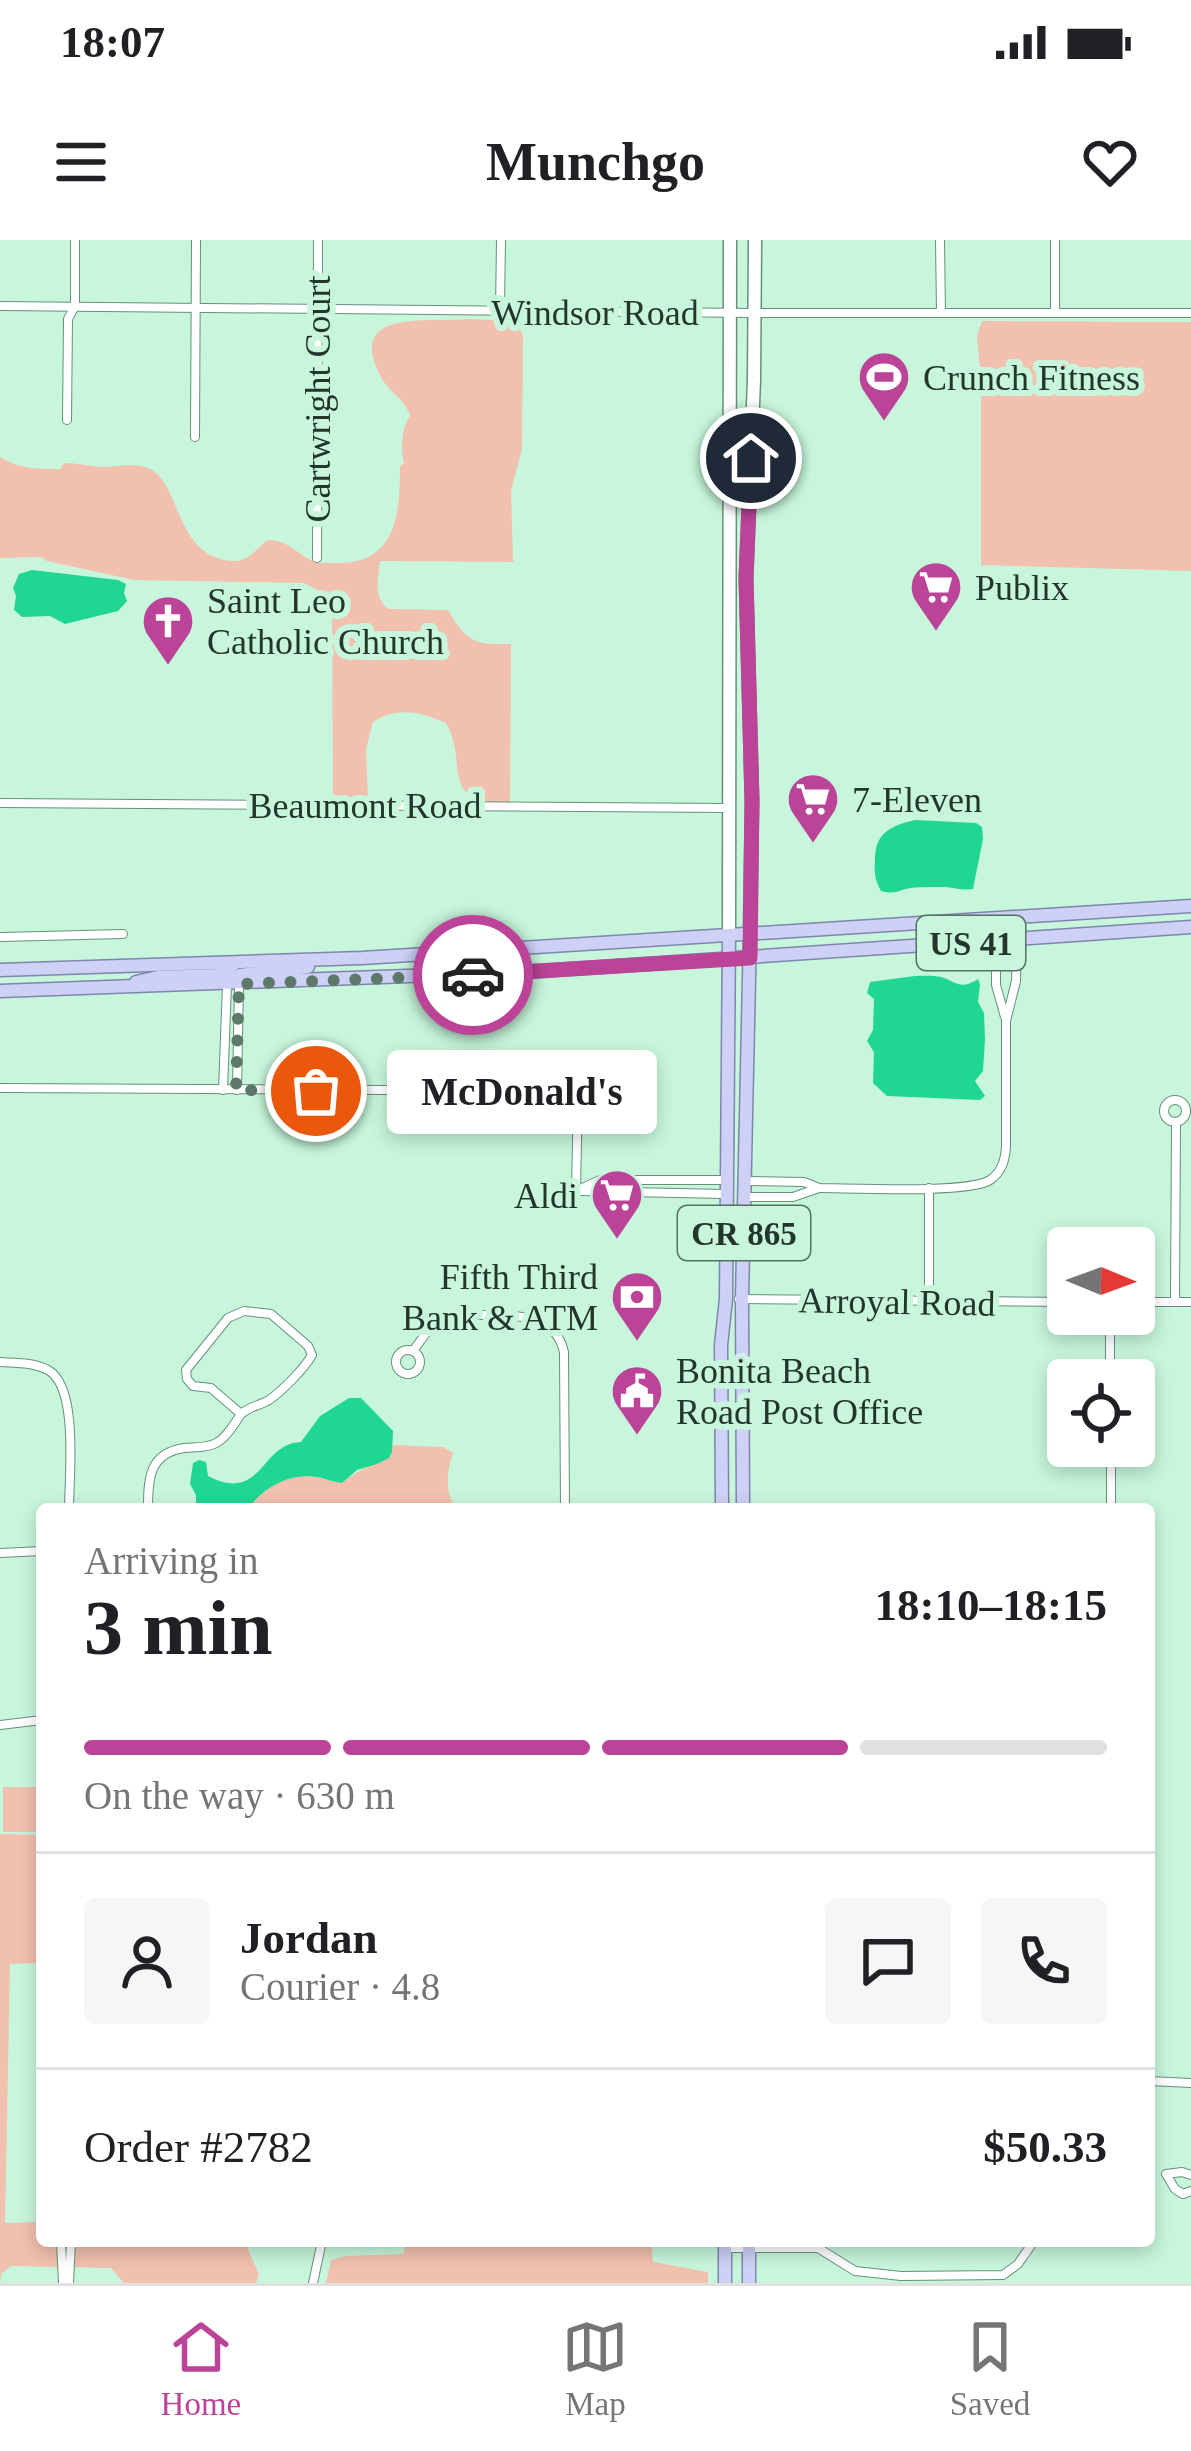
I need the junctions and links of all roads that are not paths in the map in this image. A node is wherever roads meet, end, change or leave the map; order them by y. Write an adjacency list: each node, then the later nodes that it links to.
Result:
1 (75, 240): 10 (street)
2 (196, 240): 11 (street)
3 (318, 240): 12 (street, Cartwright Court)
4 (501, 240): 13 (street)
5 (730, 240): 14 (main road, CR 865)
6 (754, 240): 18 (main road, CR 865)
7 (940, 240): 15 (street)
8 (1054, 240): 16 (street)
9 (0, 306): 10 (street, Windsor Road)
10 (75, 306): 11 (street, Windsor Road); 19 (street)
11 (196, 307): 12 (street, Windsor Road); 20 (street)
12 (318, 308): 13 (street, Windsor Road); 23 (street, Cartwright Court)
13 (500, 311): 14 (street, Windsor Road)
14 (730, 313): 18 (street, Windsor Road); 21 (main road, CR 865)
15 (941, 313): 16 (street, Windsor Road); 18 (street, Windsor Road)
16 (1054, 313): 17 (street, Windsor Road)
17 (1191, 313)
18 (754, 314): 22 (main road, CR 865)
19 (67, 420)
20 (195, 437)
21 (730, 555): 22 (main road); 25 (main road, CR 865)
22 (747, 557): 28 (main road, CR 865)
23 (317, 558)
24 (0, 803): 25 (street, Beaumont Road)
25 (731, 808): 30 (main road, CR 865)
26 (1191, 906): 28 (main road, US 41)
27 (1191, 927): 32 (main road, US 41)
28 (750, 933): 30 (main road, US 41); 34 (main road, CR 865)
29 (123, 934): 31 (street)
30 (729, 935): 35 (main road, US 41); 36 (main road, CR 865)
31 (0, 937)
32 (1017, 940): 33 (main road, US 41); 42 (street)
33 (996, 941): 34 (main road, US 41); 42 (street)
34 (750, 958): 36 (main road, US 41); 49 (main road, CR 865)
35 (338, 959): 37 (main road, US 41); 39 (main road)
36 (729, 959): 39 (main road, US 41); 50 (main road, CR 865)
37 (234, 964): 38 (main road, US 41); 40 (main road)
38 (0, 970)
39 (233, 985): 40 (main road, US 41); 44 (street); 45 (street)
40 (106, 988): 41 (main road, US 41)
41 (0, 992)
42 (1006, 1021): 52 (street)
43 (0, 1088): 44 (street)
44 (223, 1090): 45 (street)
45 (236, 1090): 47 (street)
46 (1176, 1122): 60 (street)
47 (577, 1166): 48 (street); 53 (street)
48 (600, 1180): 50 (street); 53 (street)
49 (746, 1181): 51 (street); 54 (main road, CR 865)
50 (726, 1187): 53 (street); 55 (main road, CR 865)
51 (819, 1188): 52 (street); 54 (street)
52 (929, 1188): 57 (street)
53 (576, 1191)
54 (745, 1197): 56 (main road, CR 865)
55 (726, 1299): 56 (street, Arroyal Road); 69 (main road, CR 865)
56 (742, 1299): 57 (street, Arroyal Road); 70 (main road, CR 865)
57 (929, 1302): 58 (street, Arroyal Road)
58 (1047, 1302)
59 (1155, 1302): 60 (street)
60 (1175, 1302): 61 (street)
61 (1191, 1302)
62 (413, 1351): 68 (street)
63 (0, 1362): 66 (street)
64 (241, 1414): 64 (street); 67 (street)
65 (1111, 1467): 71 (street)
66 (69, 1503)
67 (148, 1503)
68 (565, 1503)
69 (722, 1503)
70 (743, 1503)
71 (1111, 1503)
72 (36, 1551): 73 (street)
73 (0, 1553)
74 (36, 1721): 75 (street)
75 (0, 1725)
76 (1155, 2080): 77 (street)
77 (1191, 2083)
78 (1155, 2174): 79 (street)
79 (1166, 2174): 80 (street); 81 (street)
80 (1191, 2175)
81 (1191, 2191)
82 (62, 2247): 91 (street)
83 (70, 2247): 91 (street)
84 (321, 2247): 92 (street)
85 (725, 2247): 93 (main road)
86 (749, 2247): 94 (main road)
87 (803, 2247): 89 (street)
88 (1030, 2247): 90 (street)
89 (821, 2248): 90 (street)
90 (1004, 2279)
91 (66, 2283)
92 (313, 2283)
93 (725, 2283)
94 (749, 2283)

